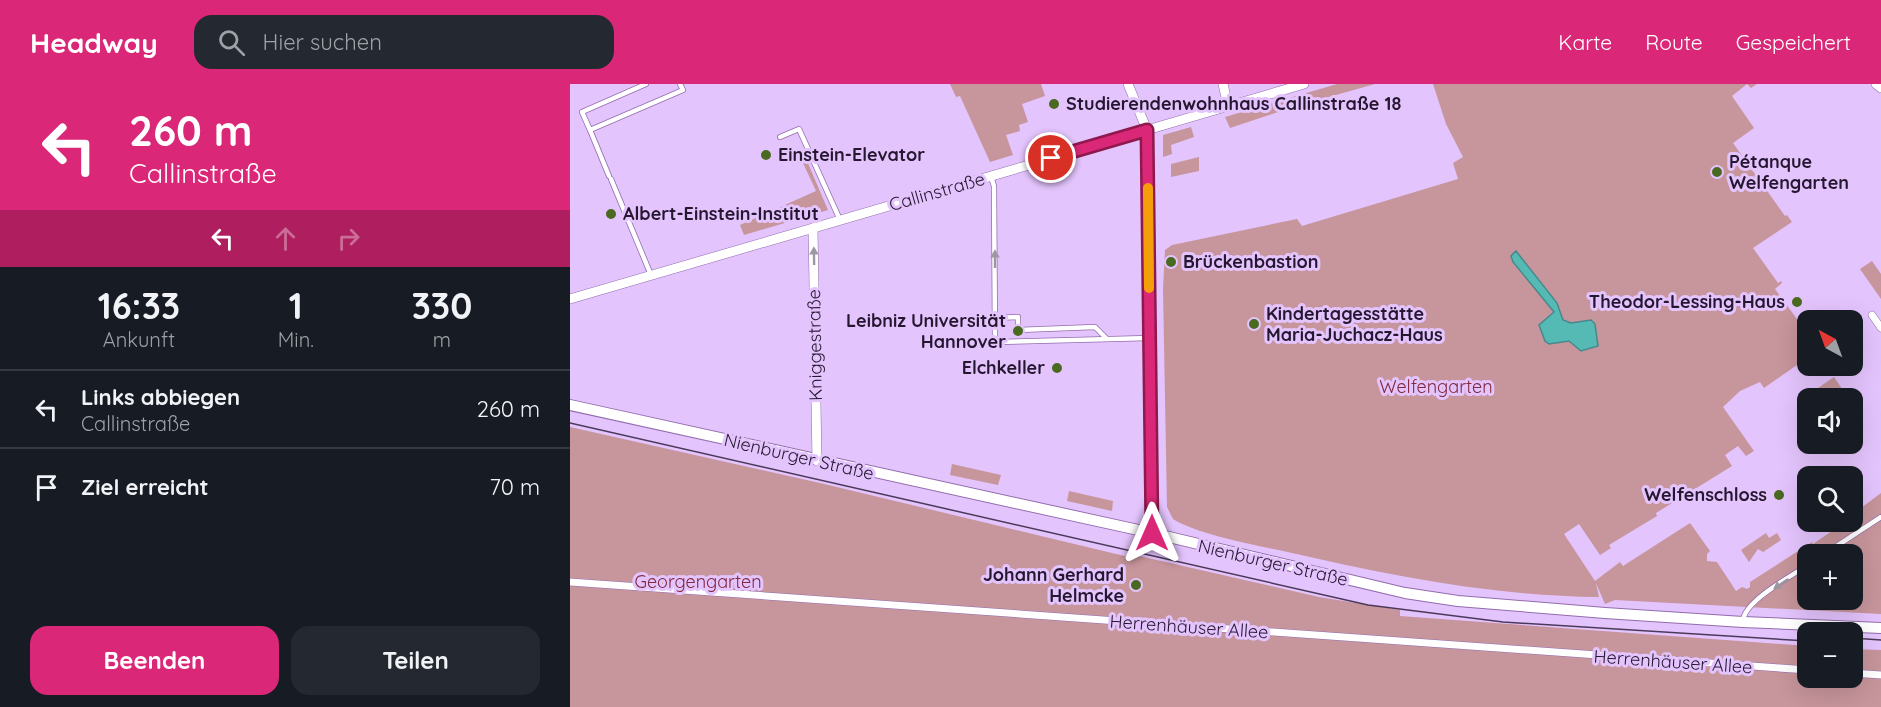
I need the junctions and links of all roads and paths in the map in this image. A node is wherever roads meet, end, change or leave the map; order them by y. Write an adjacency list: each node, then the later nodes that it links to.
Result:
1 (646, 84): 9 (lane)
2 (680, 84): 9 (lane)
3 (1128, 84): 10 (street)
4 (1222, 84): 8 (street)
5 (1304, 84): 8 (street, Callinstraße)
6 (1876, 84): 7 (street)
7 (1881, 88)
8 (1228, 106): 10 (street, Callinstraße)
9 (590, 130): 16 (lane)
10 (1147, 130): 12 (lane, Callinstraße); 23 (street)
11 (780, 136): 14 (lane)
12 (1029, 165): 13 (street, Callinstraße)
13 (991, 177): 14 (street, Callinstraße); 19 (lane, one-way to 13)
14 (840, 220): 15 (street, Callinstraße)
15 (813, 228): 16 (street, Callinstraße); 26 (street, Kniggestraße, one-way to 15)
16 (651, 275): 17 (street, Callinstraße)
17 (570, 299)
18 (1872, 315): 20 (street)
19 (995, 318): 21 (lane); 24 (lane)
20 (1881, 328)
21 (1018, 330): 22 (lane); 24 (lane)
22 (1106, 338): 23 (lane); 24 (lane)
23 (1150, 338): 28 (street)
24 (1018, 342)
25 (570, 405): 26 (street, Nienburger Straße)
26 (817, 461): 28 (street, Nienburger Straße)
27 (1881, 517): 29 (lane)
28 (1152, 533): 32 (street, Nienburger Straße)
29 (1840, 544)
30 (1797, 572): 32 (lane, one-way to 32)
31 (570, 582): 34 (street, Herrenhäuser Allee)
32 (1743, 622): 33 (street, Nienburger Straße)
33 (1881, 628)
34 (1797, 669)
35 (1863, 674): 36 (street)
36 (1881, 675)

